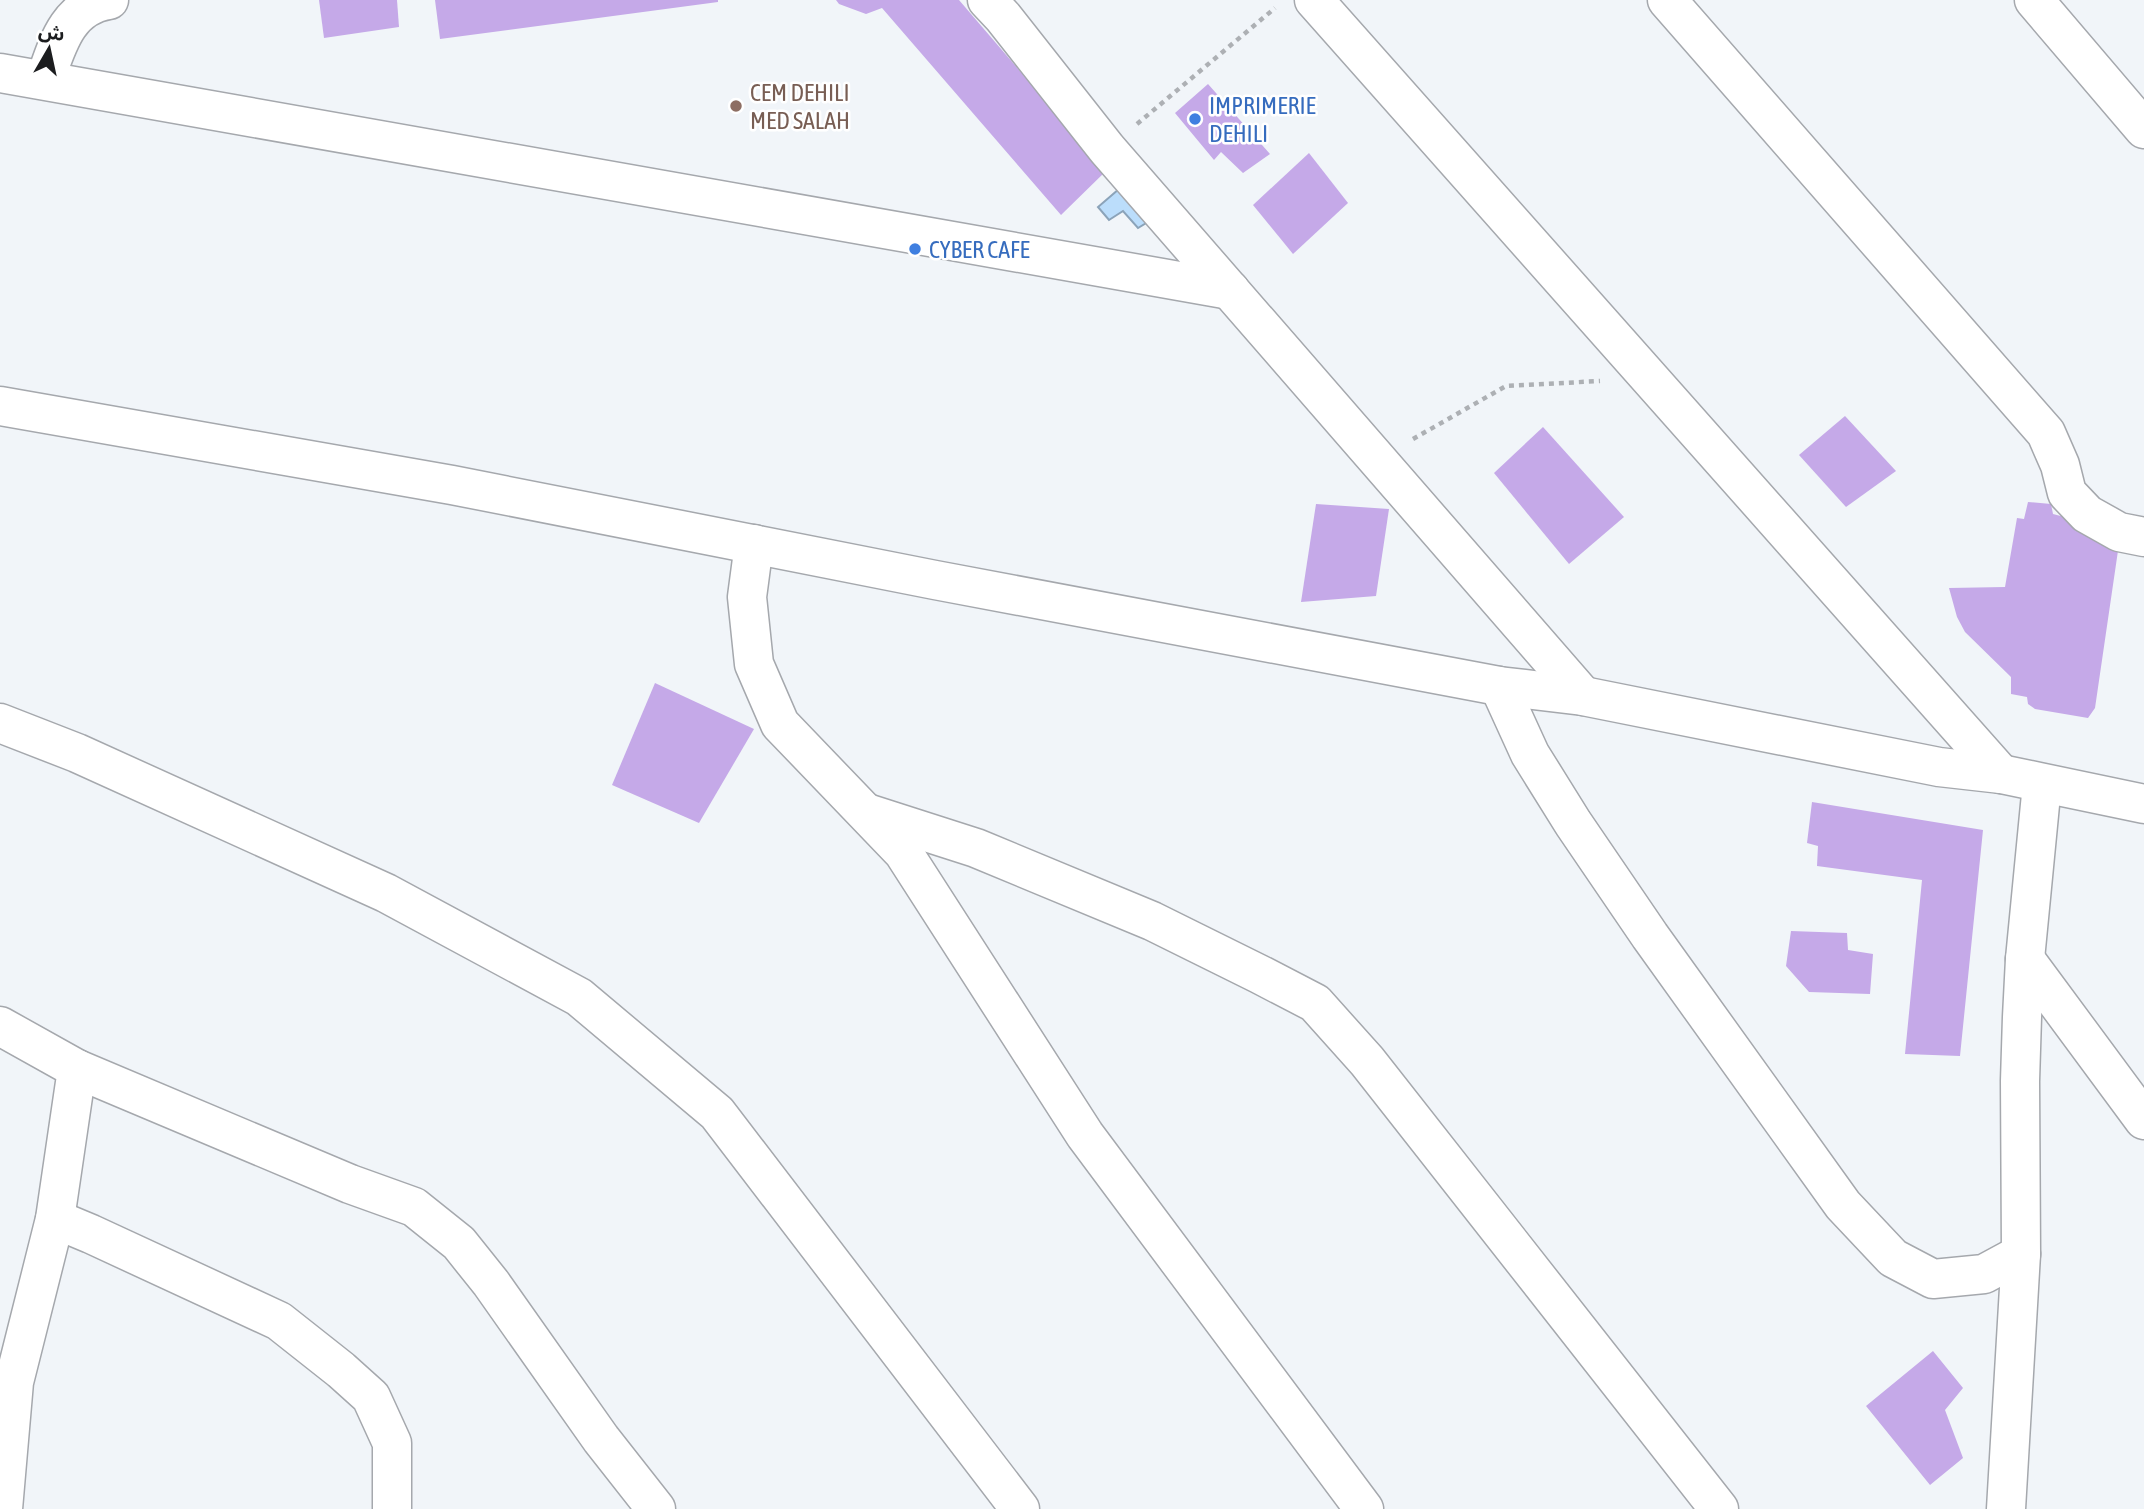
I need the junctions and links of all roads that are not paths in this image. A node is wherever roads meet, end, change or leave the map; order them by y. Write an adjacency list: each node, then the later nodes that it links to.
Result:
1 (109, 0): 7 (street)
2 (987, 0): 9 (street)
3 (1314, 0): 16 (street)
4 (1667, 0): 11 (street)
5 (2034, 0): 8 (street)
6 (0, 73): 7 (street)
7 (45, 80): 9 (street)
8 (2144, 128)
9 (1230, 289): 14 (street)
10 (0, 406): 12 (street)
11 (2144, 537)
12 (754, 544): 13 (street); 19 (street)
13 (1499, 686): 14 (street); 25 (street)
14 (1583, 696): 16 (street)
15 (0, 723): 30 (street)
16 (2001, 774): 17 (street)
17 (2042, 784): 18 (street); 20 (street)
18 (2144, 804)
19 (864, 812): 31 (street); 32 (street)
20 (2025, 959): 23 (street); 25 (street)
21 (0, 1026): 22 (street)
22 (77, 1069): 24 (street); 29 (street)
23 (2144, 1120)
24 (55, 1219): 26 (street); 28 (street)
25 (2021, 1254): 33 (street)
26 (7, 1383): 27 (street)
27 (3, 1509)
28 (392, 1509)
29 (656, 1509)
30 (1020, 1509)
31 (1364, 1509)
32 (1719, 1509)
33 (2006, 1509)

